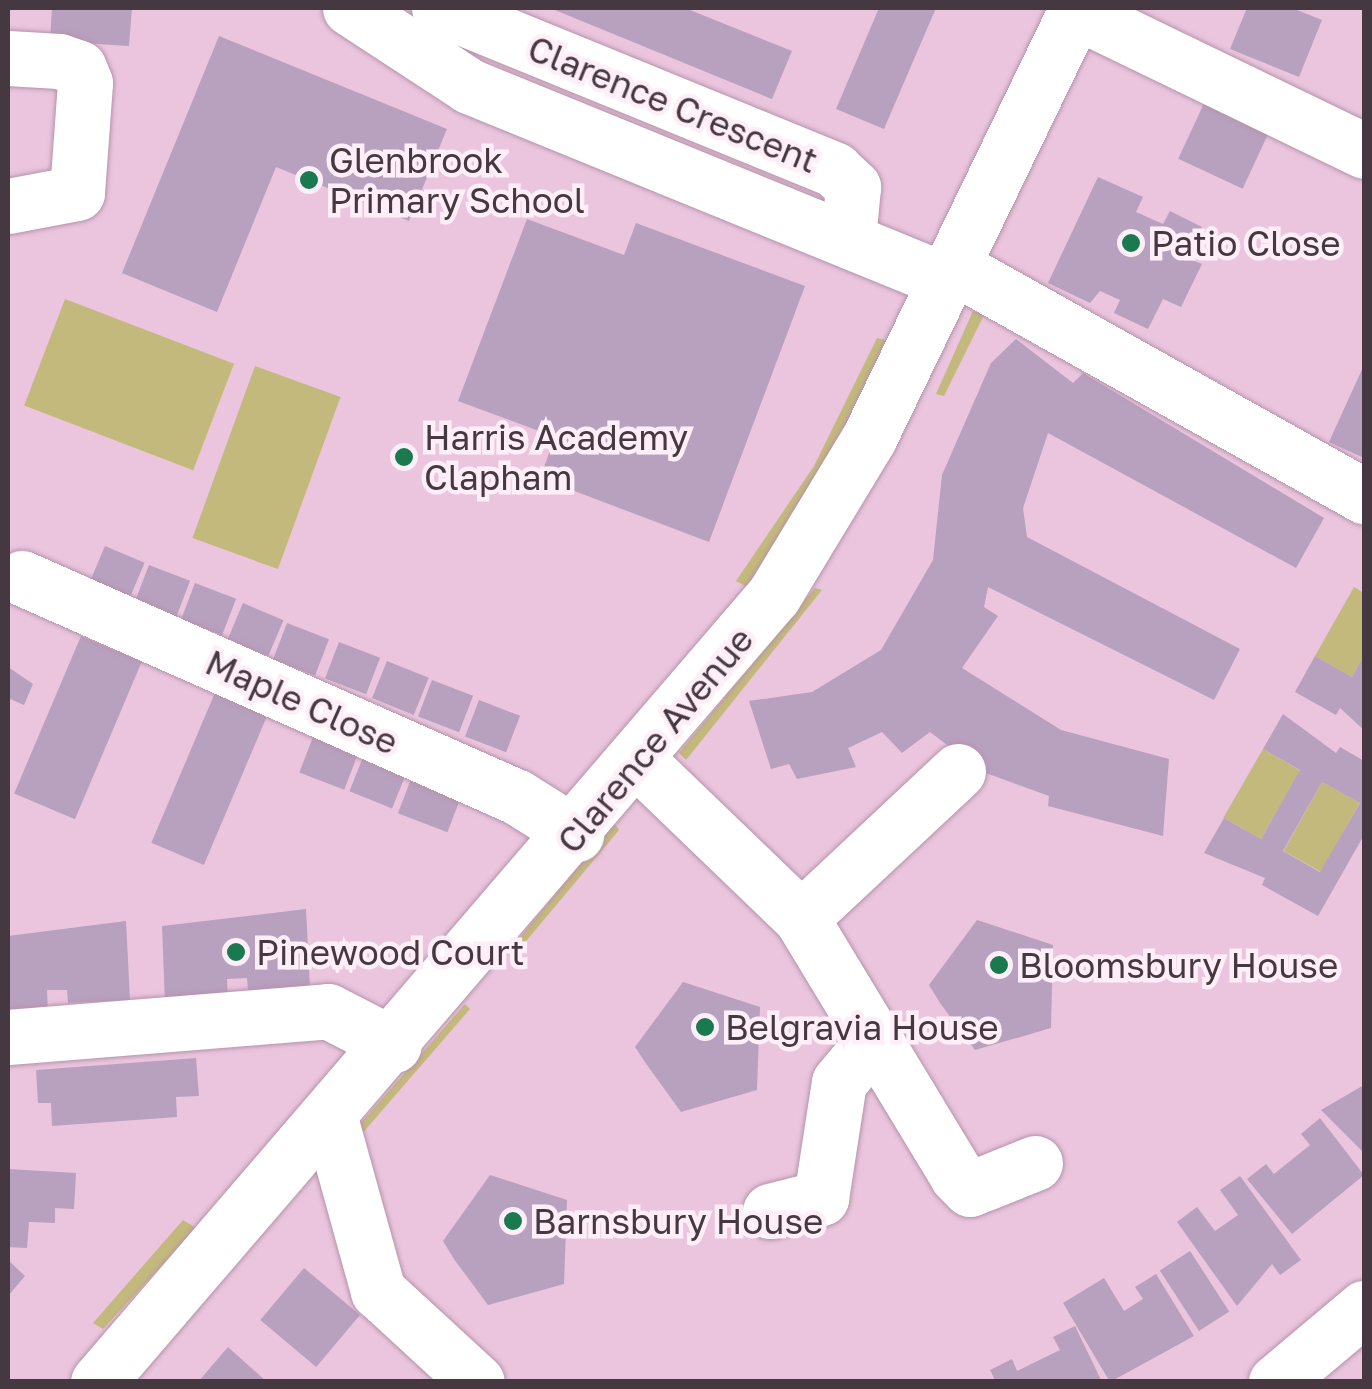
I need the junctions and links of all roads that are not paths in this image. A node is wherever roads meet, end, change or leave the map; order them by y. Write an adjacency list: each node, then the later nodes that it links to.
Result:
1 (350, 8): 7 (street, Clarence Crescent)
2 (439, 8): 7 (street, Clarence Crescent)
3 (1076, 9): 5 (street); 8 (street, Clarence Avenue)
4 (8, 58): 6 (street)
5 (1364, 151)
6 (8, 206)
7 (848, 239): 8 (street, Clarence Crescent)
8 (950, 274): 9 (street); 11 (street, Clarence Avenue)
9 (1364, 496)
10 (22, 578): 13 (street, Maple Close)
11 (638, 762): 13 (street, Clarence Avenue); 14 (street)
12 (958, 772): 14 (street)
13 (576, 834): 17 (street, Clarence Avenue)
14 (801, 918): 16 (street)
15 (8, 1037): 17 (street)
16 (876, 1038): 19 (street); 20 (street)
17 (394, 1045): 18 (street, Clarence Avenue)
18 (330, 1118): 22 (street, Clarence Avenue); 23 (street)
19 (1035, 1163)
20 (770, 1211)
21 (1364, 1308): 24 (street)
22 (98, 1382)
23 (477, 1382)
24 (1276, 1382)

